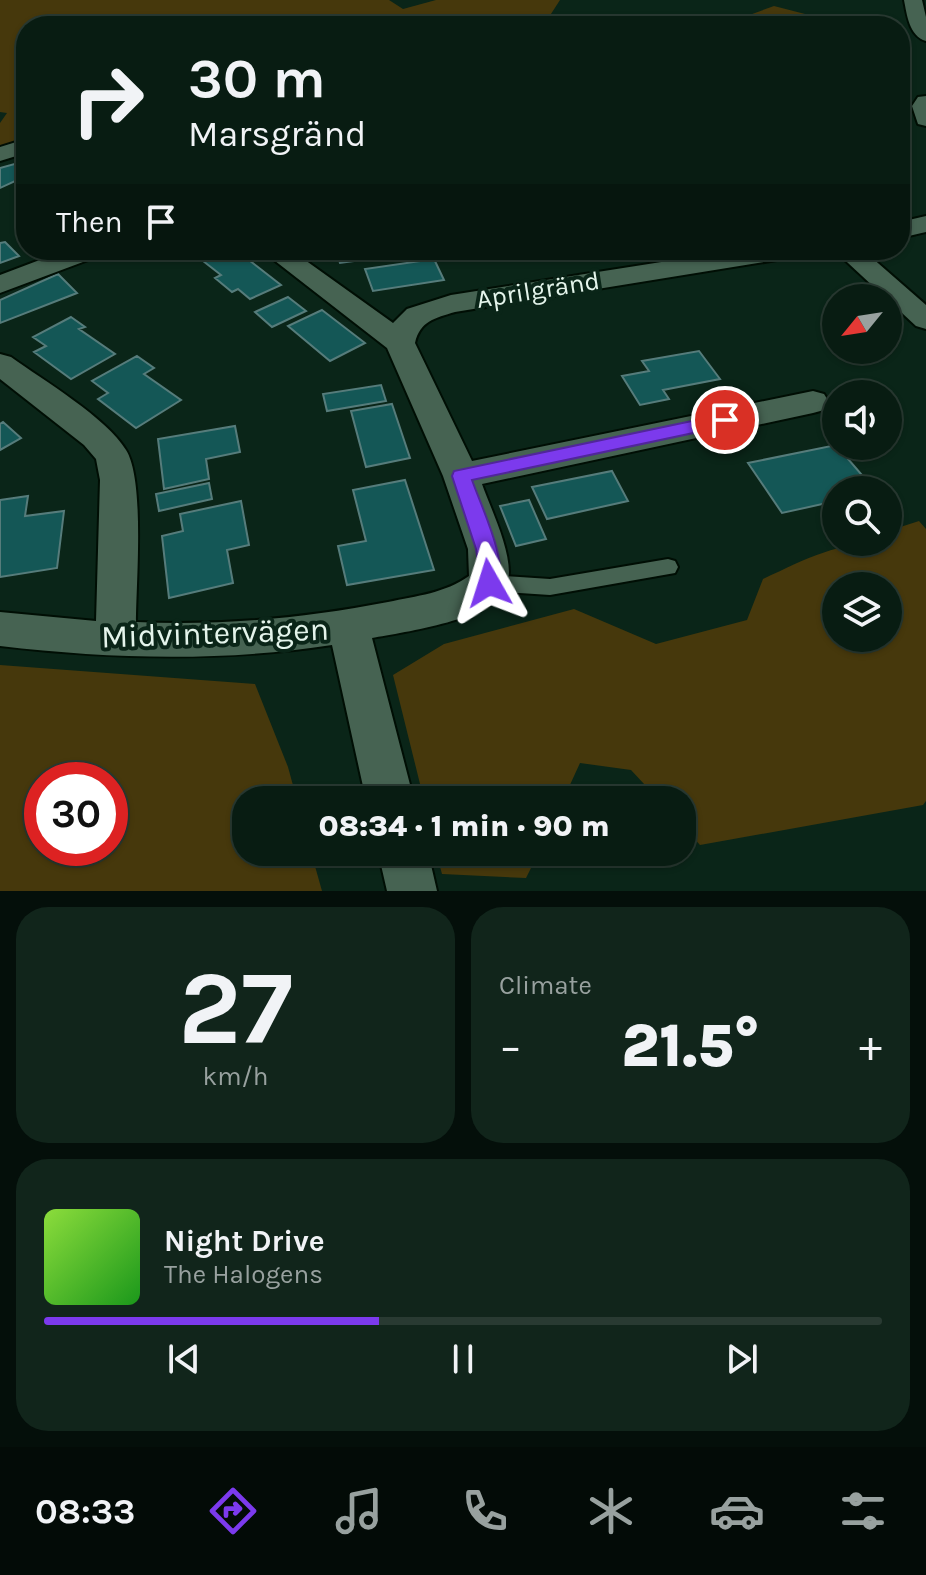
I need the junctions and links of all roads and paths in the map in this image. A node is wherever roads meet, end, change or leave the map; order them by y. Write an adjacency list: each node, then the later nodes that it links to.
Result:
1 (913, 0): 2 (street)
2 (926, 35)
3 (926, 102): 4 (street)
4 (926, 119)
5 (64, 260): 9 (street)
6 (288, 260): 11 (street)
7 (726, 260): 11 (street, Aprilgränd)
8 (858, 260): 10 (street)
9 (0, 285)
10 (926, 320)
11 (400, 343): 14 (street)
12 (0, 364): 19 (street)
13 (813, 402): 14 (street)
14 (461, 476): 16 (street)
15 (668, 567): 16 (lane)
16 (489, 583): 17 (street)
17 (349, 628): 19 (street, Midvintervägen); 20 (street, Midvintervägen)
18 (0, 629): 19 (street, Midvintervägen)
19 (116, 639)
20 (387, 786)
21 (406, 866): 22 (street)
22 (412, 891)

